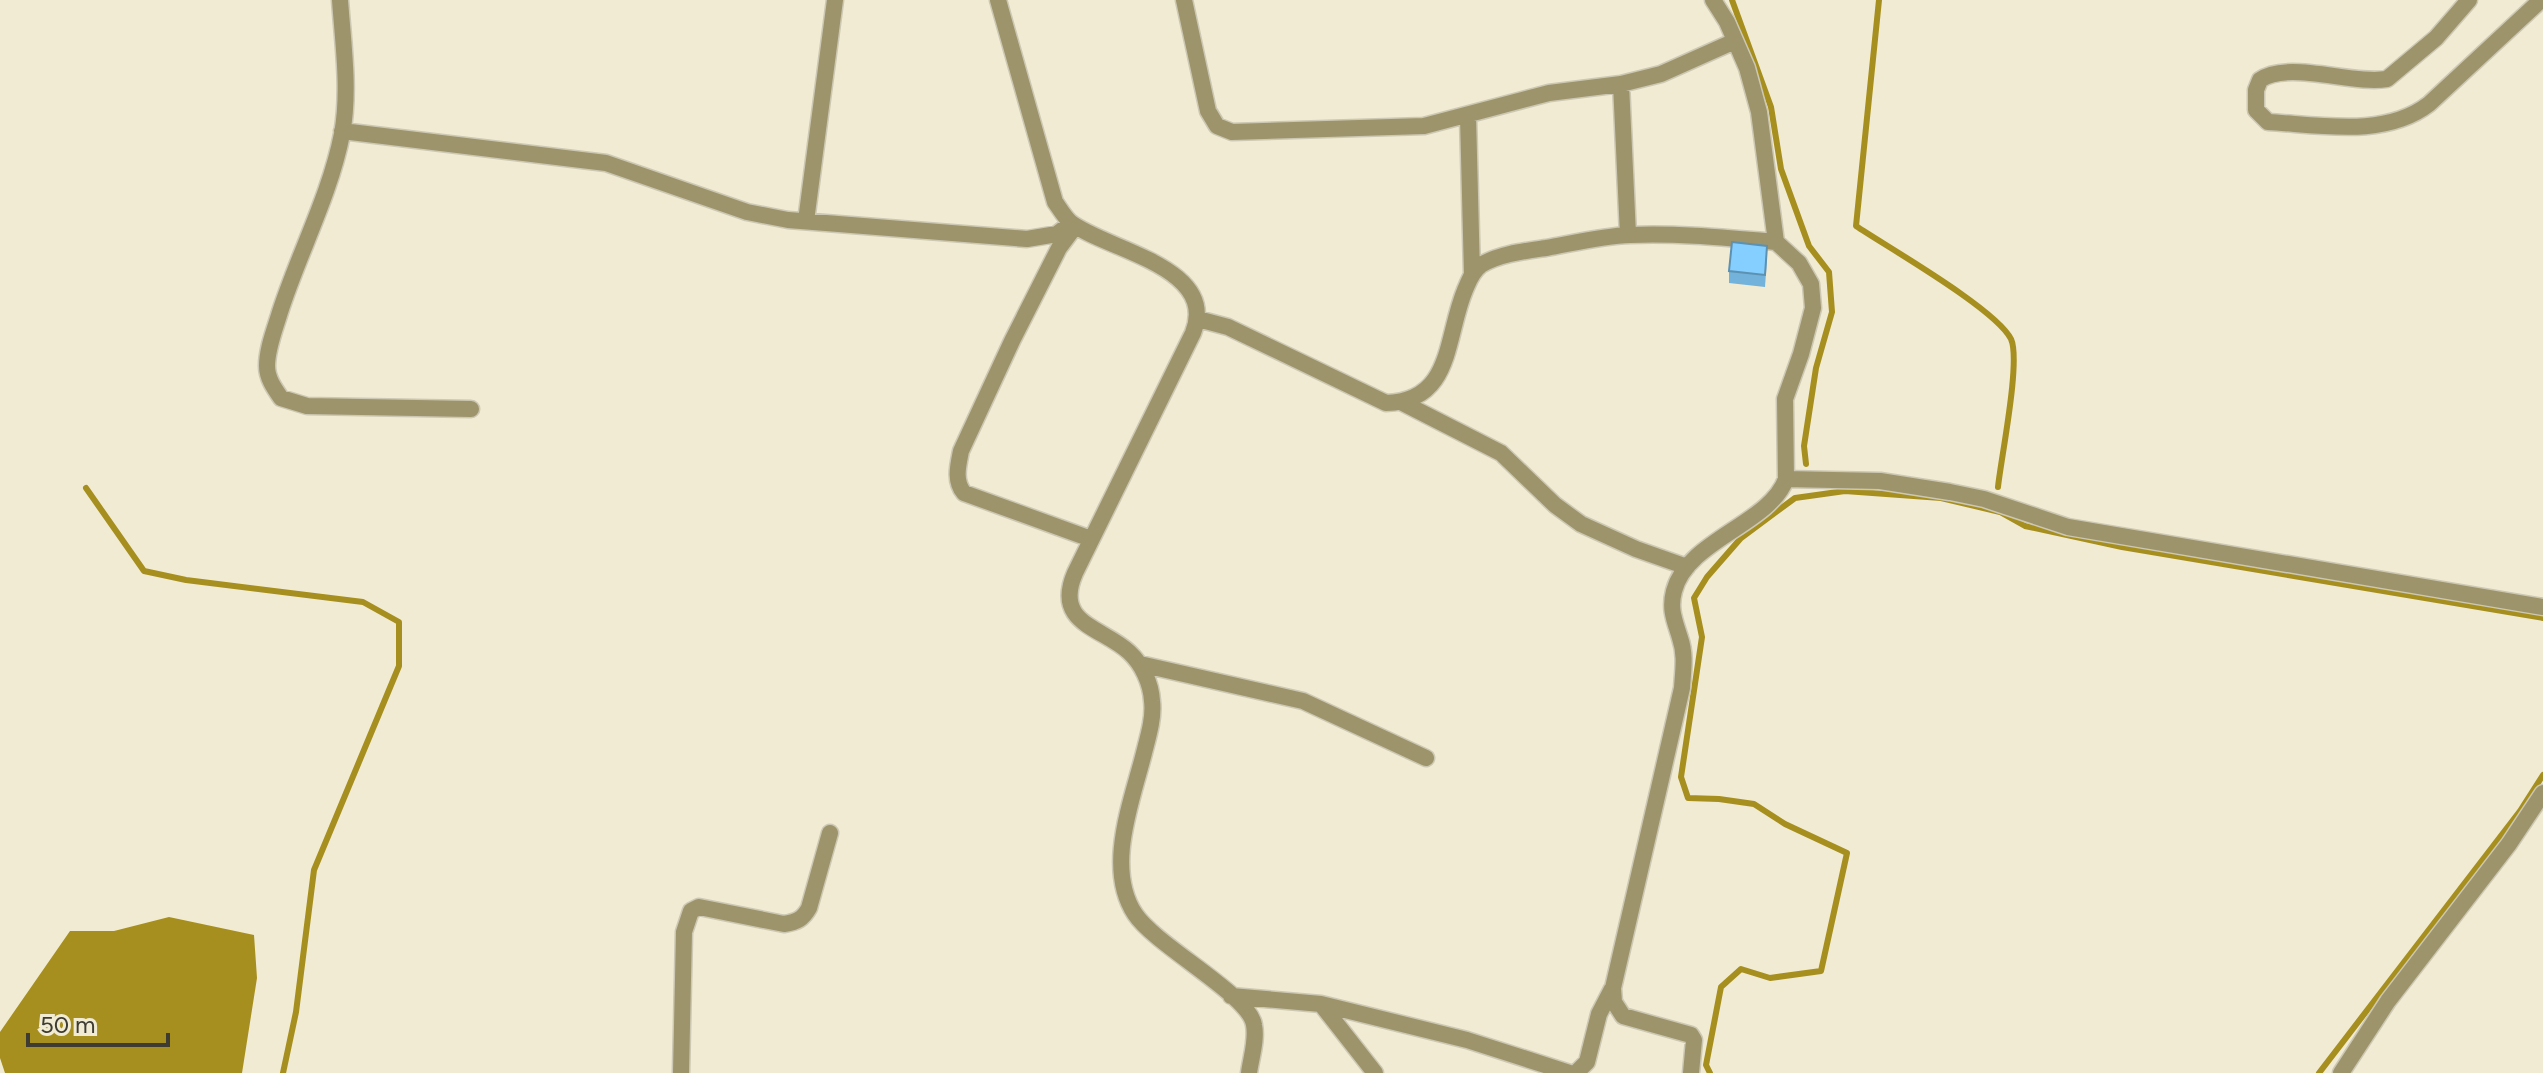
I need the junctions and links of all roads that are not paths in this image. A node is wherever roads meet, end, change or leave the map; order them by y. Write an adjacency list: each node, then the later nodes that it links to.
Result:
1 (340, 0): 11 (street)
2 (835, 0): 12 (street)
3 (998, 0): 13 (street)
4 (1184, 0): 10 (street)
5 (1713, 0): 8 (street)
6 (2469, 0): 7 (street)
7 (2541, 0)
8 (1735, 41): 9 (street); 15 (street)
9 (1621, 84): 10 (street); 14 (street)
10 (1468, 116): 16 (street)
11 (342, 131): 12 (street); 19 (street)
12 (806, 221): 13 (street)
13 (1074, 224): 17 (street); 21 (street)
14 (1628, 235): 15 (street); 16 (street)
15 (1776, 242): 20 (street)
16 (1472, 274): 18 (street)
17 (1198, 319): 18 (street); 21 (street)
18 (1403, 403): 22 (street)
19 (471, 409)
20 (1786, 479): 22 (street); 23 (street)
21 (1091, 539): 24 (street)
22 (1687, 567): 28 (street)
23 (2543, 607)
24 (1140, 664): 25 (street); 29 (street)
25 (1426, 758)
26 (2543, 793): 36 (street)
27 (830, 833): 31 (street)
28 (1613, 988): 34 (street); 35 (street)
29 (1231, 996): 30 (street); 32 (street)
30 (1321, 1004): 33 (street); 34 (street)
31 (681, 1073)
32 (1249, 1073)
33 (1375, 1073)
34 (1573, 1073)
35 (1691, 1073)
36 (2341, 1073)

